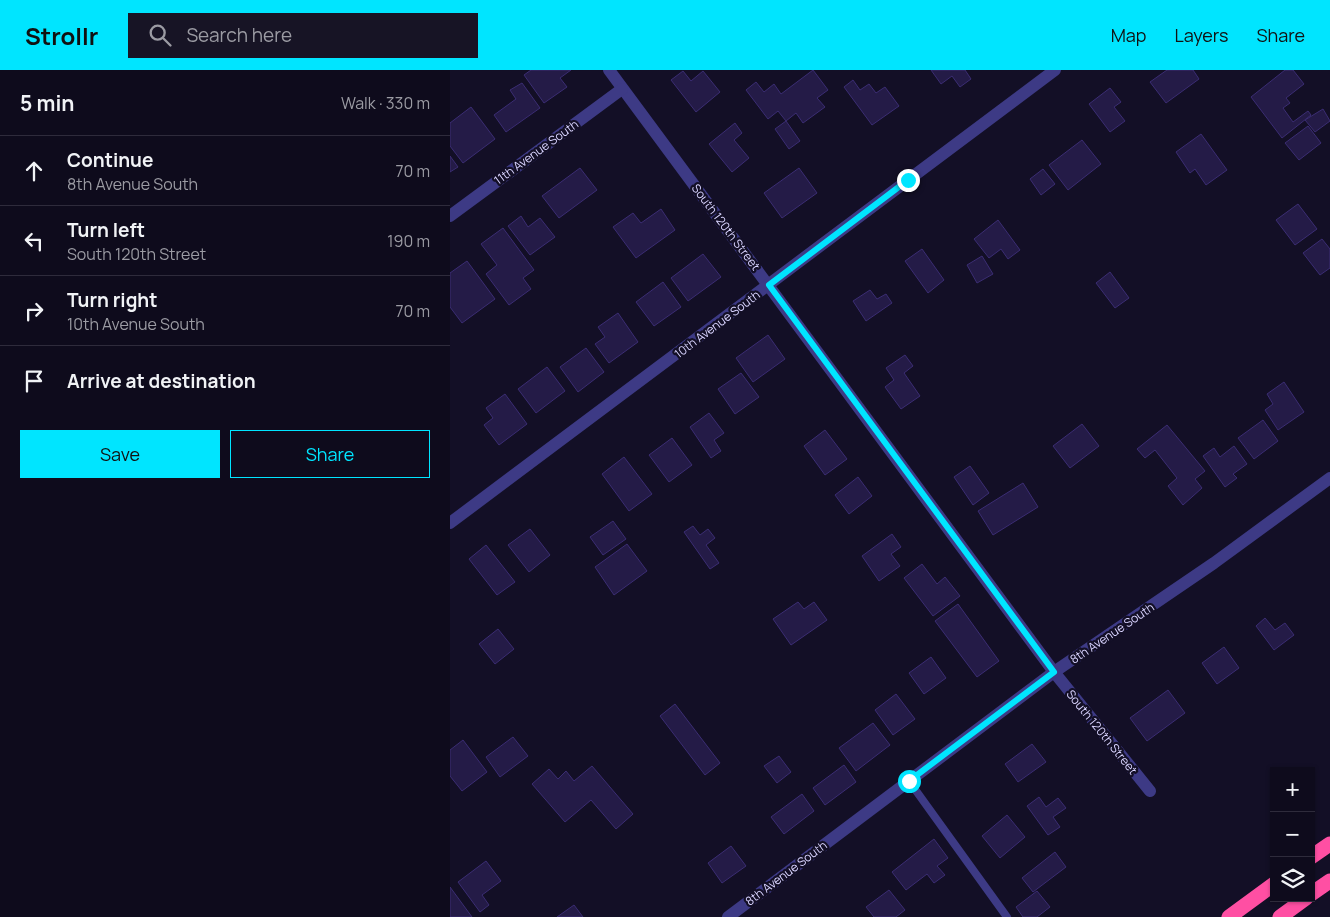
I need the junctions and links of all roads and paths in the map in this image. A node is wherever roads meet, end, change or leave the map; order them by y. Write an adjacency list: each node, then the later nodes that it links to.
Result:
1 (609, 70): 3 (street, South 120th Street)
2 (1055, 70): 5 (street, 10th Avenue South)
3 (622, 89): 4 (street, 11th Avenue South); 5 (street, South 120th Street)
4 (450, 216)
5 (769, 285): 7 (street, 10th Avenue South); 8 (street, South 120th Street)
6 (1330, 478): 8 (street, 8th Avenue South)
7 (450, 523)
8 (1054, 672): 9 (street, 8th Avenue South); 10 (street, South 120th Street)
9 (909, 781): 17 (street, 8th Avenue South); 18 (lane)
10 (1150, 791)
11 (1330, 844): 12 (highway)
12 (1315, 854)
13 (1330, 881): 15 (highway)
14 (1270, 887): 19 (highway)
15 (1315, 891)
16 (1301, 902): 20 (highway)
17 (729, 917)
18 (1007, 917)
19 (1229, 917)
20 (1280, 917)

